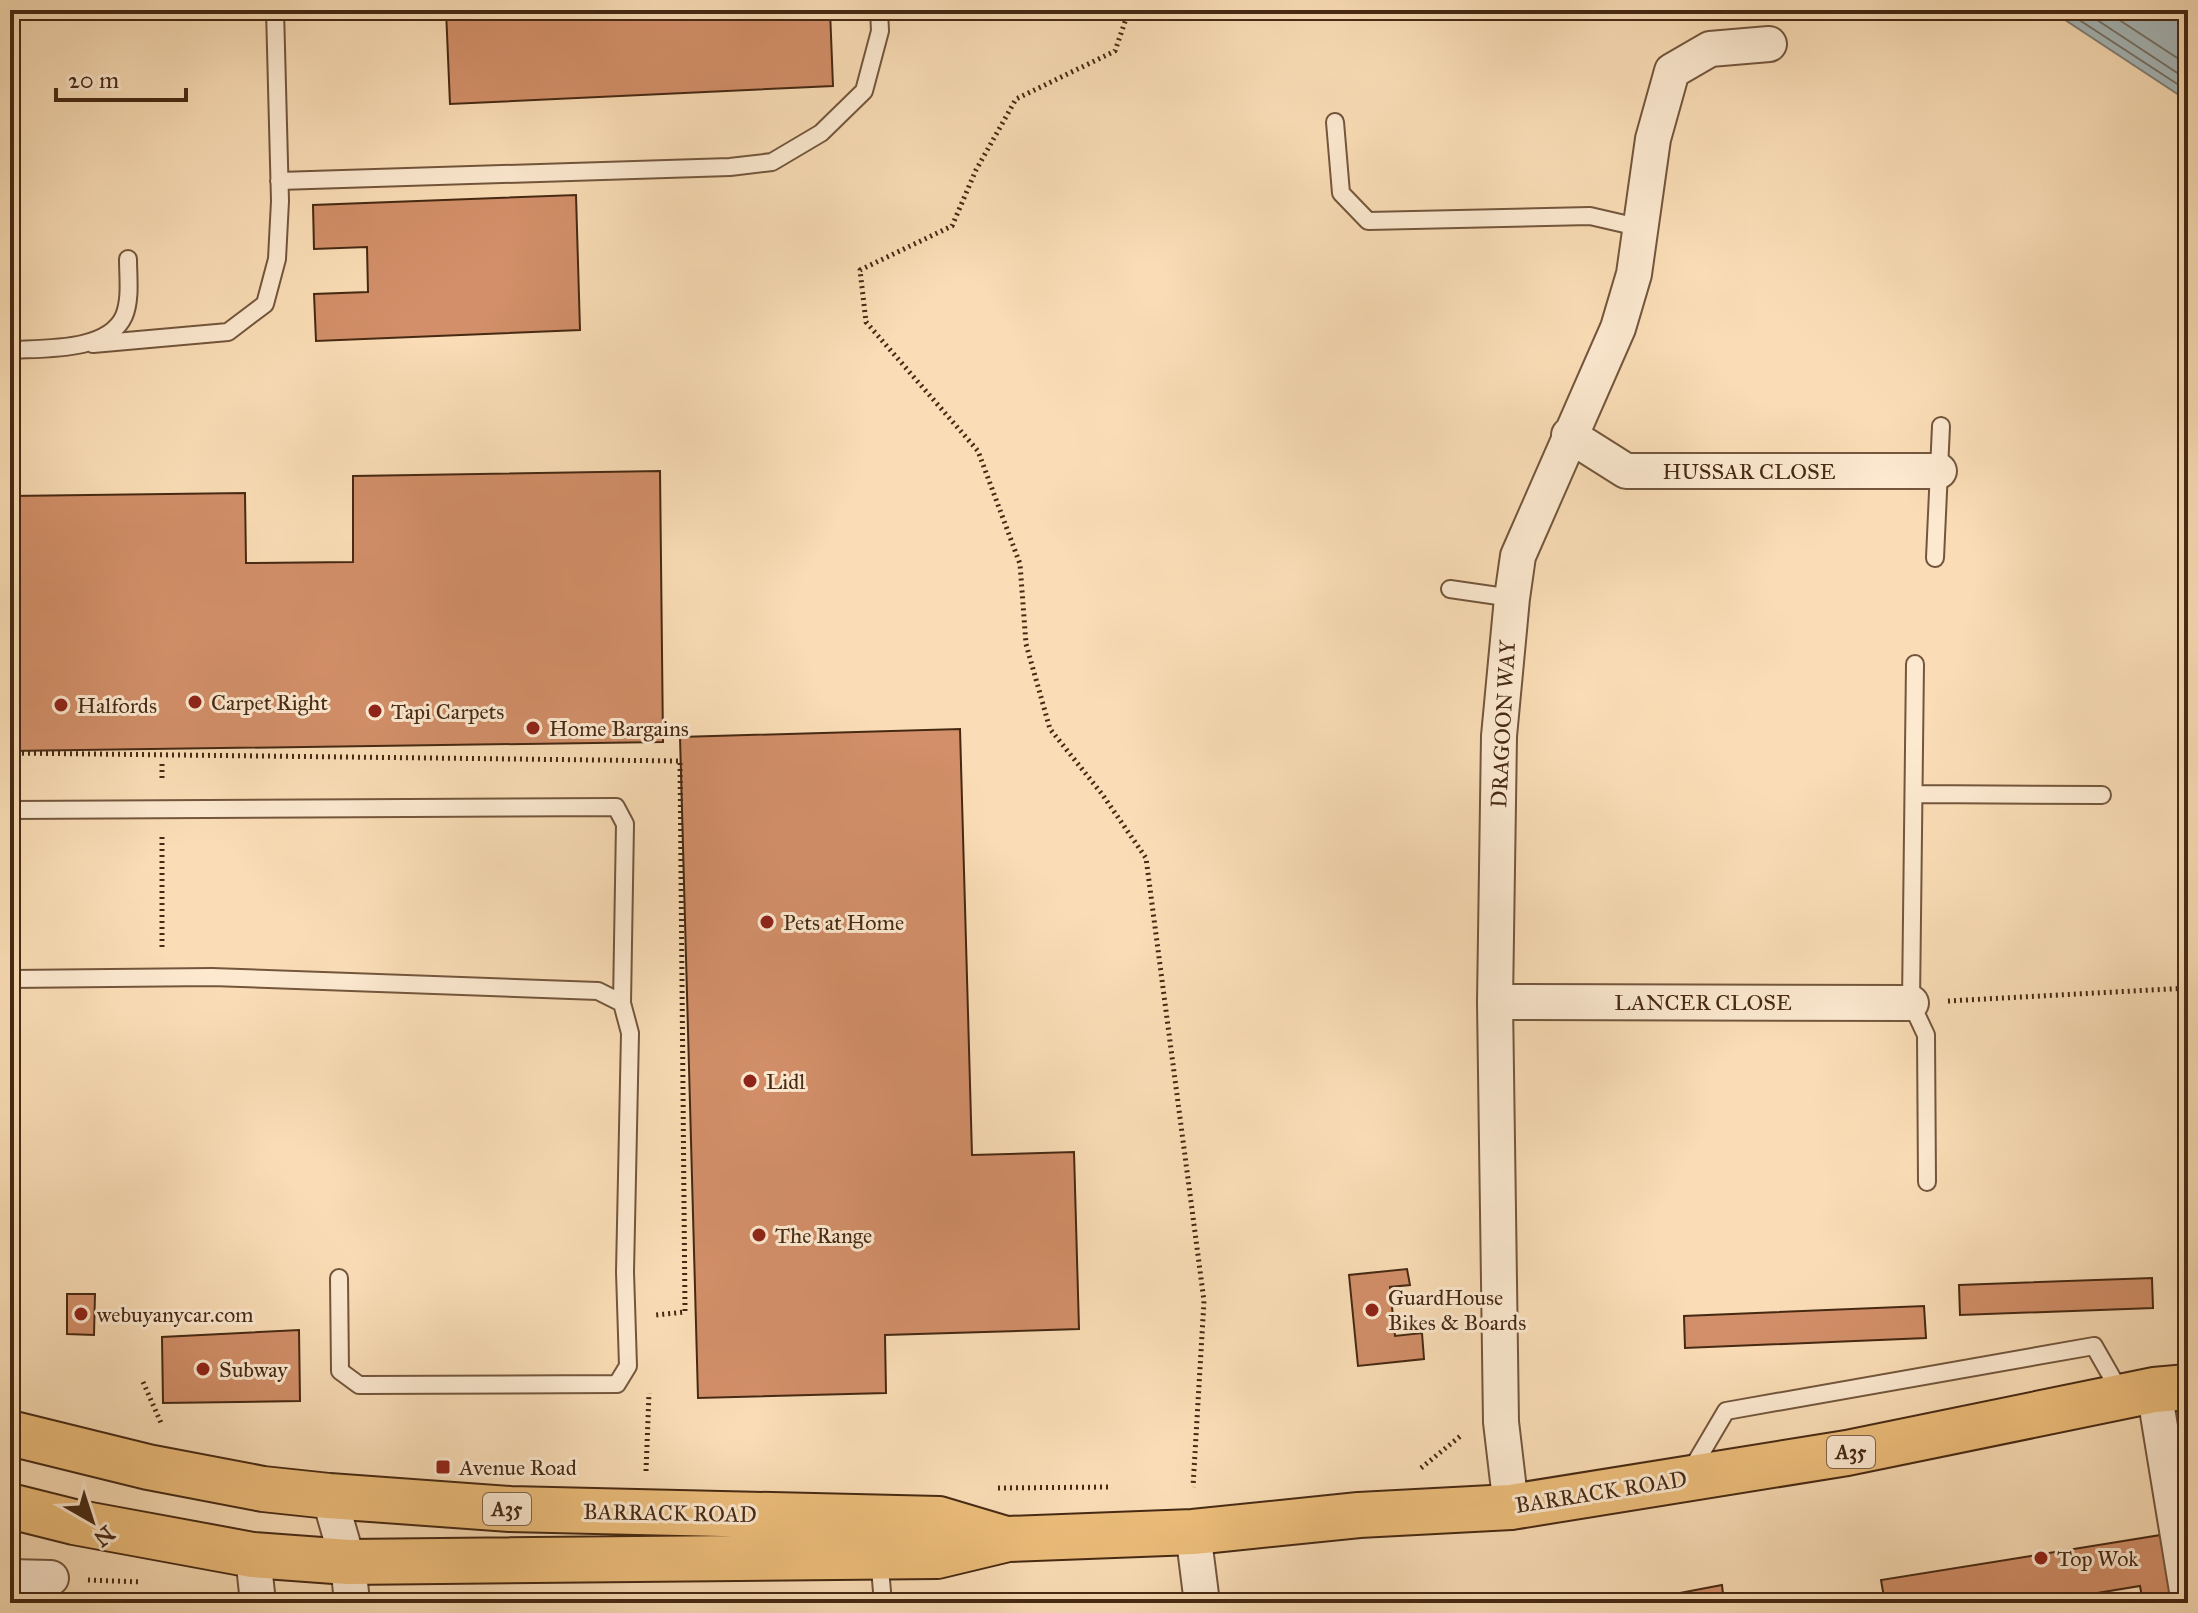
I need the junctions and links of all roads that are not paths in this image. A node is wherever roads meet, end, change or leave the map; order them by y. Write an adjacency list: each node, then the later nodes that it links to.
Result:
1 (275, 10): 5 (lane)
2 (879, 10): 5 (lane)
3 (1769, 44): 6 (street, DRAGOON WAY)
4 (1335, 122): 6 (lane)
5 (279, 181): 8 (lane)
6 (1642, 228): 11 (street, DRAGOON WAY)
7 (128, 259): 8 (lane)
8 (93, 344): 9 (lane)
9 (10, 350)
10 (1941, 426): 12 (lane)
11 (1569, 435): 12 (street, HUSSAR CLOSE); 15 (street, DRAGOON WAY)
12 (1939, 471): 13 (lane)
13 (1935, 558)
14 (1450, 589): 15 (lane)
15 (1512, 598): 21 (street, DRAGOON WAY)
16 (1915, 664): 17 (lane)
17 (1915, 794): 18 (lane); 23 (lane)
18 (2102, 795)
19 (10, 810): 22 (lane)
20 (10, 979): 22 (lane)
21 (1495, 1002): 23 (street, LANCER CLOSE); 31 (street, DRAGOON WAY)
22 (622, 1003): 25 (lane)
23 (1911, 1003): 24 (lane)
24 (1927, 1182)
25 (339, 1278)
26 (2155, 1391): 28 (main road, BARRACK ROAD / A35); 28 (lane); 39 (street)
27 (10, 1433): 29 (main road, BARRACK ROAD / A35)
28 (1686, 1479): 31 (main road, BARRACK ROAD / A35)
29 (329, 1496): 33 (main road, BARRACK ROAD / A35); 38 (street)
30 (10, 1506): 34 (main road, BARRACK ROAD / A35)
31 (1511, 1507): 32 (main road, BARRACK ROAD / A35)
32 (1193, 1532): 33 (main road, BARRACK ROAD / A35); 42 (street)
33 (1008, 1539): 35 (main road, BARRACK ROAD / A35)
34 (253, 1555): 38 (main road, BARRACK ROAD / A35); 40 (street)
35 (879, 1556): 38 (main road, BARRACK ROAD / A35); 41 (lane)
36 (10, 1577): 37 (street)
37 (51, 1578)
38 (350, 1583)
39 (2188, 1597)
40 (258, 1603)
41 (883, 1603)
42 (1202, 1603)

